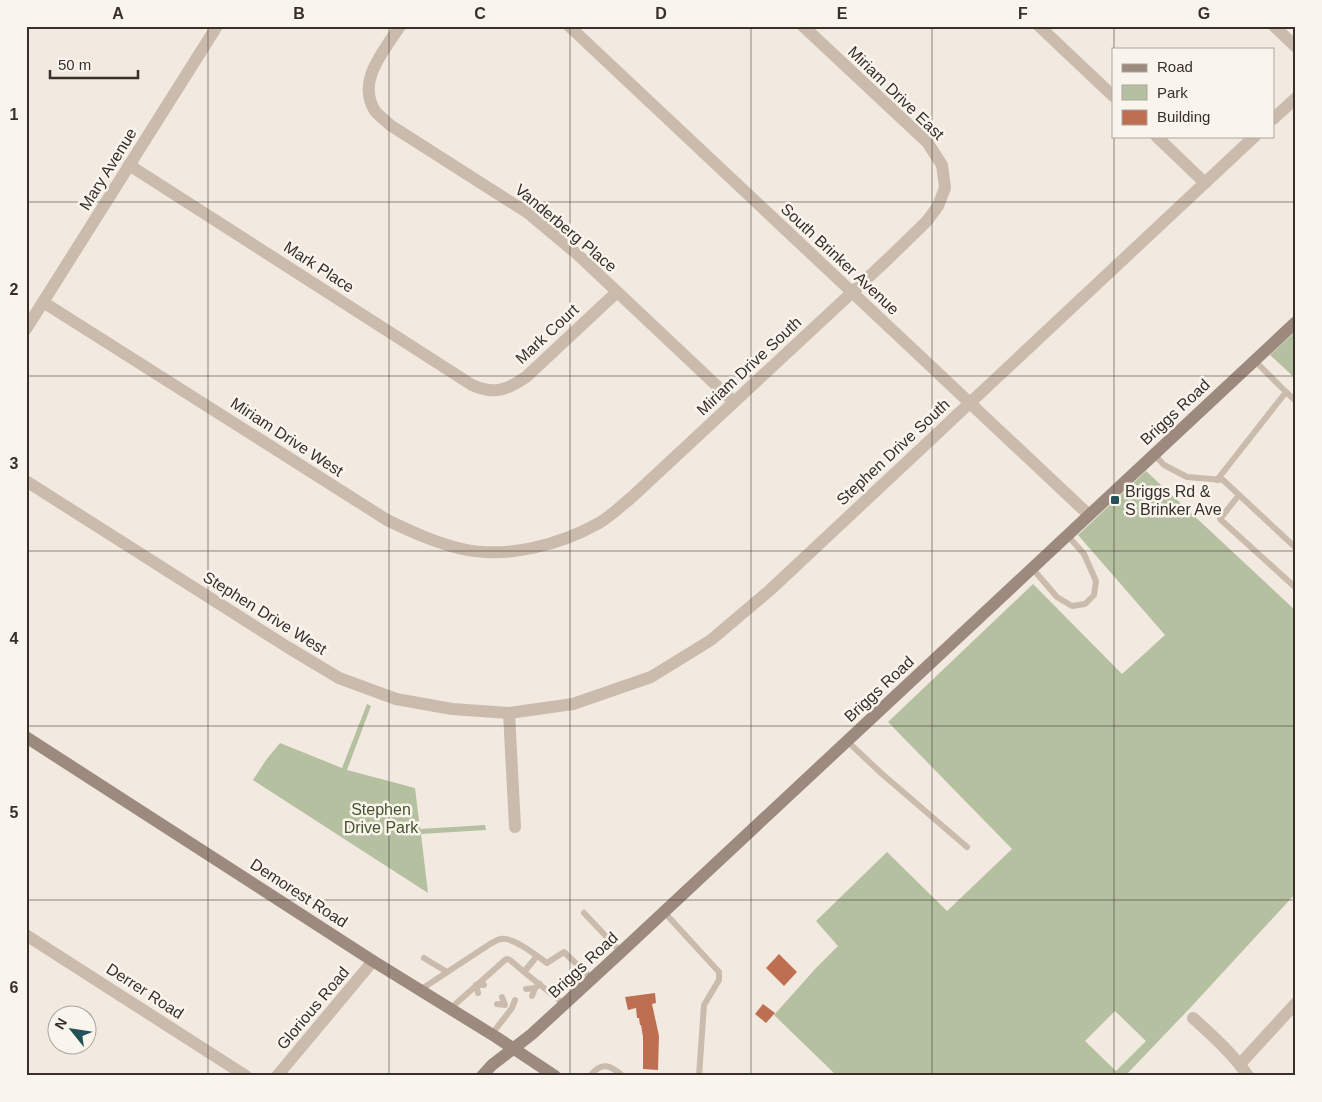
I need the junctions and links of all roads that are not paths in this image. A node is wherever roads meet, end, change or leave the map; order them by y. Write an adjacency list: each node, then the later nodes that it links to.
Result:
1 (217, 26): 13 (street, Mary Avenue)
2 (400, 26): 16 (street, Vanderberg Place)
3 (569, 26): 17 (street, South Brinker Avenue)
4 (803, 26): 14 (street, Miriam Drive East)
5 (1039, 26): 8 (street)
6 (1274, 26): 7 (street)
7 (1296, 47)
8 (1112, 95)
9 (1296, 98): 10 (street)
10 (1274, 118)
11 (1158, 138): 15 (street)
12 (1253, 138): 15 (street, Stephen Drive South)
13 (129, 165): 18 (street, Mary Avenue); 22 (street, Mark Place)
14 (942, 165): 17 (street, Miriam Drive South)
15 (1205, 183): 26 (street, Stephen Drive South)
16 (617, 292): 22 (street, Mark Court); 25 (street, Vanderberg Place)
17 (852, 292): 25 (street, Miriam Drive South); 26 (street, South Brinker Avenue)
18 (43, 302): 20 (street, Mary Avenue); 33 (street, Miriam Drive West)
19 (1296, 322): 21 (street, Briggs Road)
20 (26, 329)
21 (1255, 361): 23 (lane); 27 (street, Briggs Road)
22 (494, 391)
23 (1286, 392): 24 (lane); 28 (lane)
24 (1296, 401)
25 (734, 402): 33 (street, Miriam Drive South)
26 (970, 402): 31 (street, South Brinker Avenue); 37 (street, Stephen Drive South)
27 (1154, 454): 28 (lane); 31 (street, Briggs Road)
28 (1217, 480): 30 (lane)
29 (26, 481): 37 (street, Stephen Drive West)
30 (1239, 495): 34 (lane); 36 (lane)
31 (1089, 514): 32 (street, Briggs Road)
32 (1067, 535): 35 (street, Briggs Road); 35 (lane)
33 (531, 548)
34 (1296, 548)
35 (1032, 568): 39 (street, Briggs Road)
36 (1296, 588)
37 (509, 713): 40 (street)
38 (26, 737): 48 (street, Demorest Road)
39 (847, 741): 41 (lane); 42 (street, Briggs Road)
40 (515, 827)
41 (967, 846)
42 (664, 912): 45 (street, Briggs Road); 78 (lane)
43 (584, 913): 45 (lane)
44 (26, 935): 72 (street, Derrer Road)
45 (621, 952): 51 (street, Briggs Road)
46 (537, 956): 49 (lane); 50 (lane); 51 (lane)
47 (424, 958): 49 (lane)
48 (373, 961): 56 (street, Demorest Road); 73 (street, Glorious Road)
49 (447, 972): 56 (lane)
50 (524, 972): 52 (lane); 54 (lane)
51 (592, 979): 64 (street, Briggs Road)
52 (476, 985): 53 (lane); 57 (lane); 66 (lane)
53 (484, 985)
54 (537, 986): 55 (lane); 58 (lane); 64 (lane)
55 (526, 989)
56 (420, 990): 66 (street, Demorest Road)
57 (478, 993)
58 (532, 996)
59 (502, 997): 63 (lane)
60 (515, 1000): 67 (lane)
61 (1296, 1003): 71 (street)
62 (497, 1004): 63 (lane)
63 (506, 1004): 67 (lane)
64 (564, 1004): 70 (street, Briggs Road)
65 (521, 1006): 67 (lane)
66 (450, 1008): 69 (street, Demorest Road)
67 (512, 1008): 69 (lane)
68 (1193, 1018): 71 (street)
69 (492, 1034): 70 (street, Demorest Road)
70 (514, 1049): 74 (street, Briggs Road); 75 (street, Demorest Road)
71 (1240, 1064): 79 (street)
72 (246, 1076)
73 (277, 1076)
74 (482, 1076)
75 (555, 1076)
76 (590, 1076): 77 (lane)
77 (624, 1076)
78 (700, 1076)
79 (1248, 1076)

